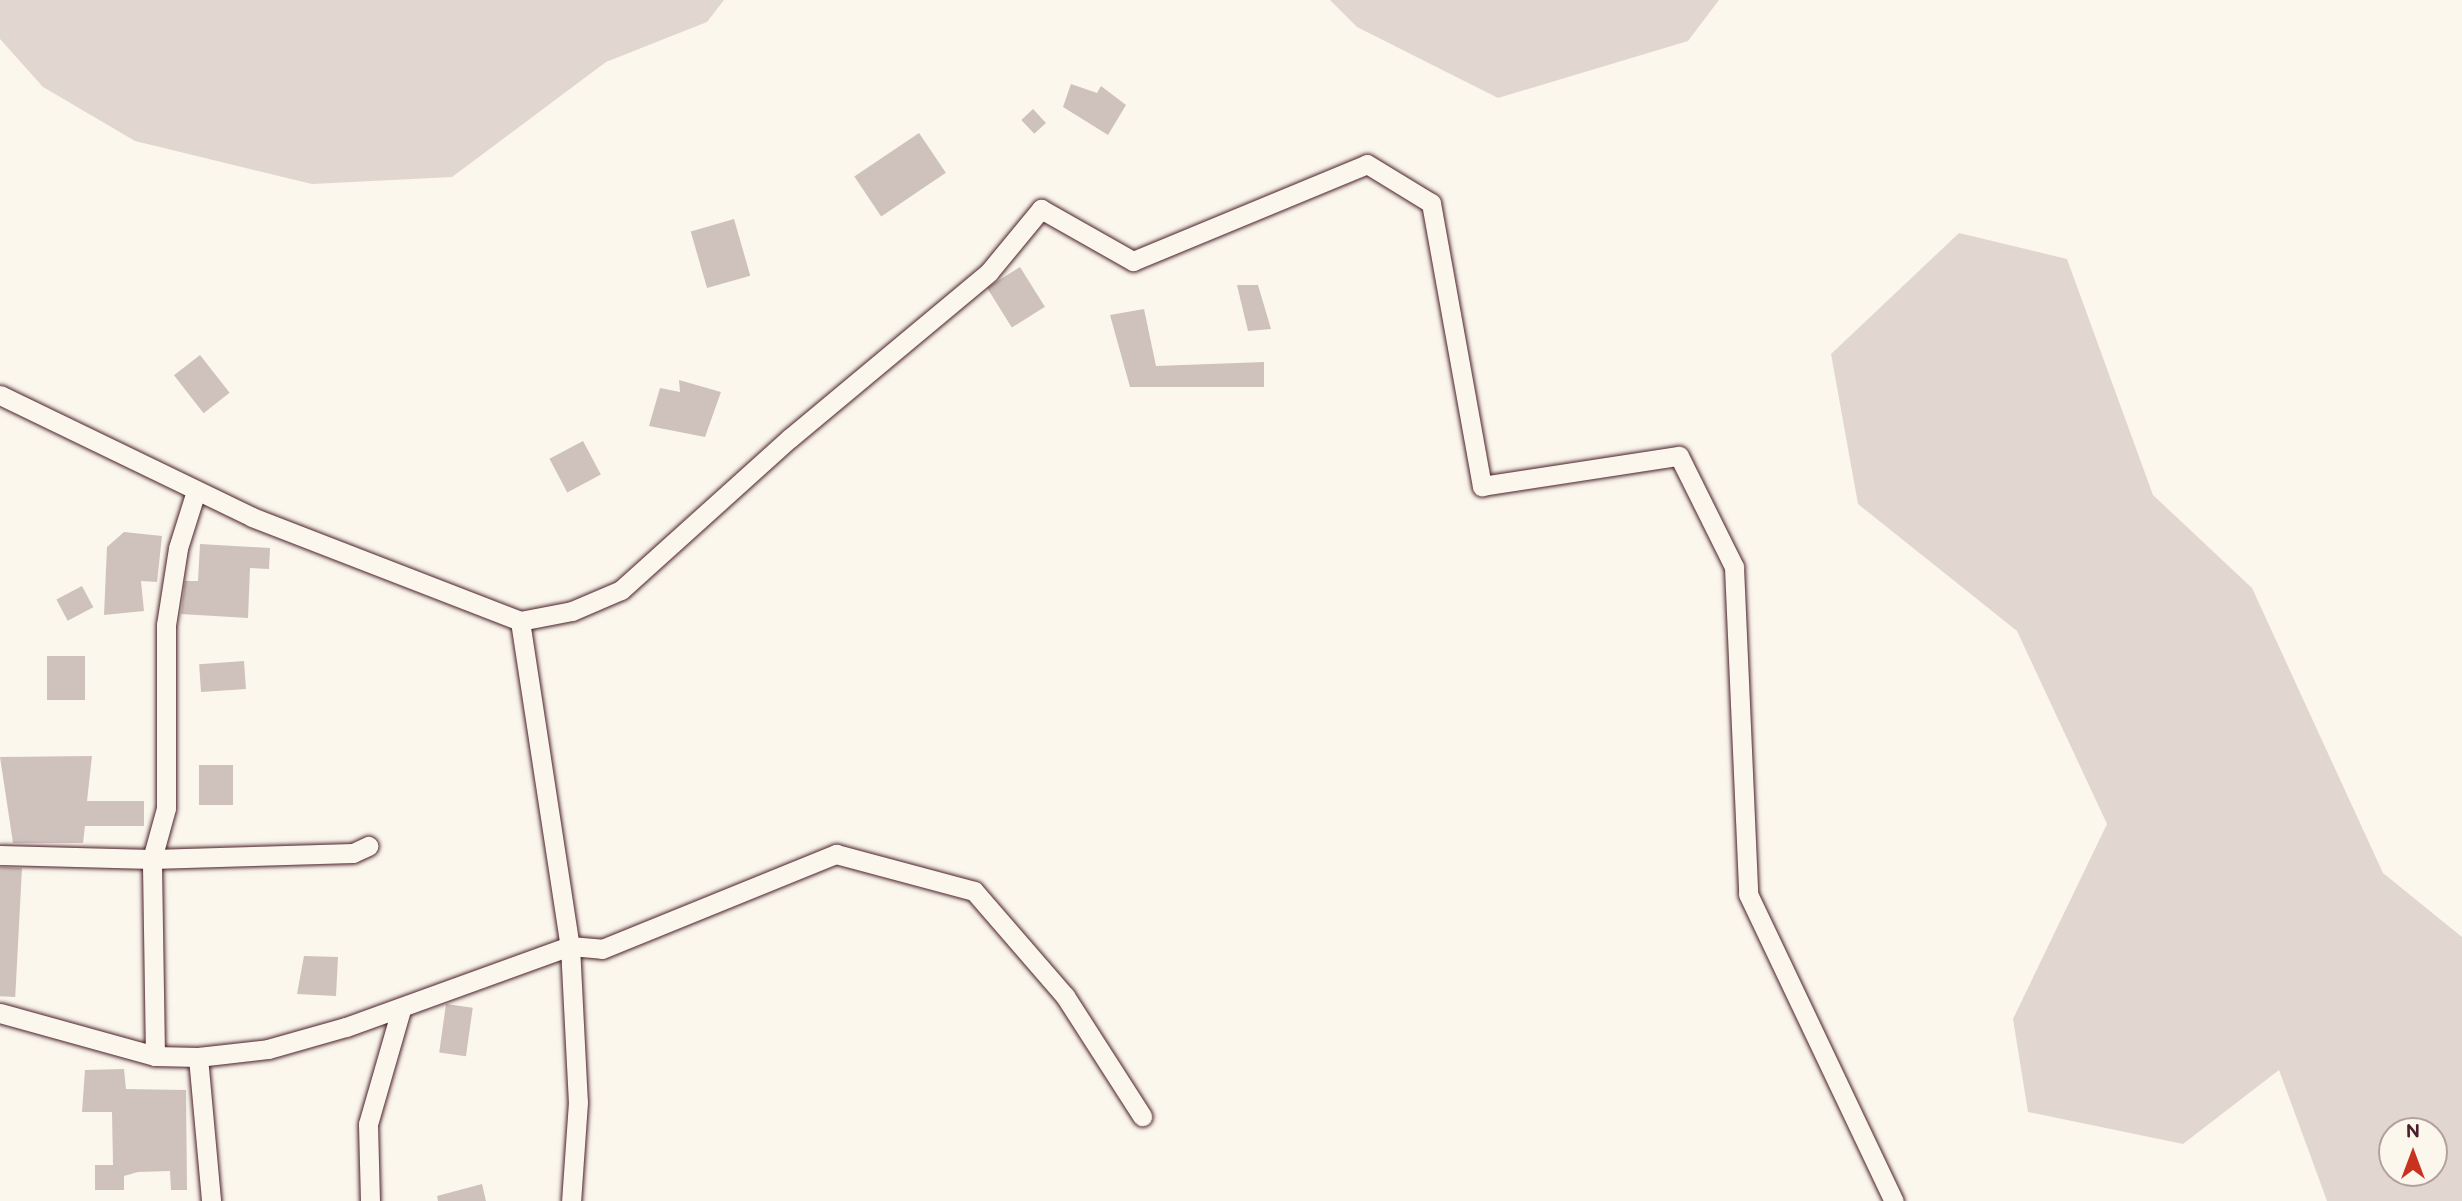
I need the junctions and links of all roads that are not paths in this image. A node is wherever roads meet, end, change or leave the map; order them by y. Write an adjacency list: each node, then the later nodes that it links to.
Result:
1 (0, 396): 2 (street)
2 (196, 491): 3 (street); 6 (street)
3 (520, 621): 7 (street); 16 (street)
4 (368, 846): 6 (street)
5 (0, 855): 6 (street)
6 (152, 859): 10 (street)
7 (570, 946): 8 (street); 12 (street); 15 (street)
8 (401, 1010): 11 (street); 14 (street)
9 (0, 1013): 10 (street)
10 (155, 1056): 11 (street)
11 (198, 1058): 13 (street)
12 (1142, 1116)
13 (211, 1201)
14 (370, 1201)
15 (571, 1201)
16 (1895, 1201)

